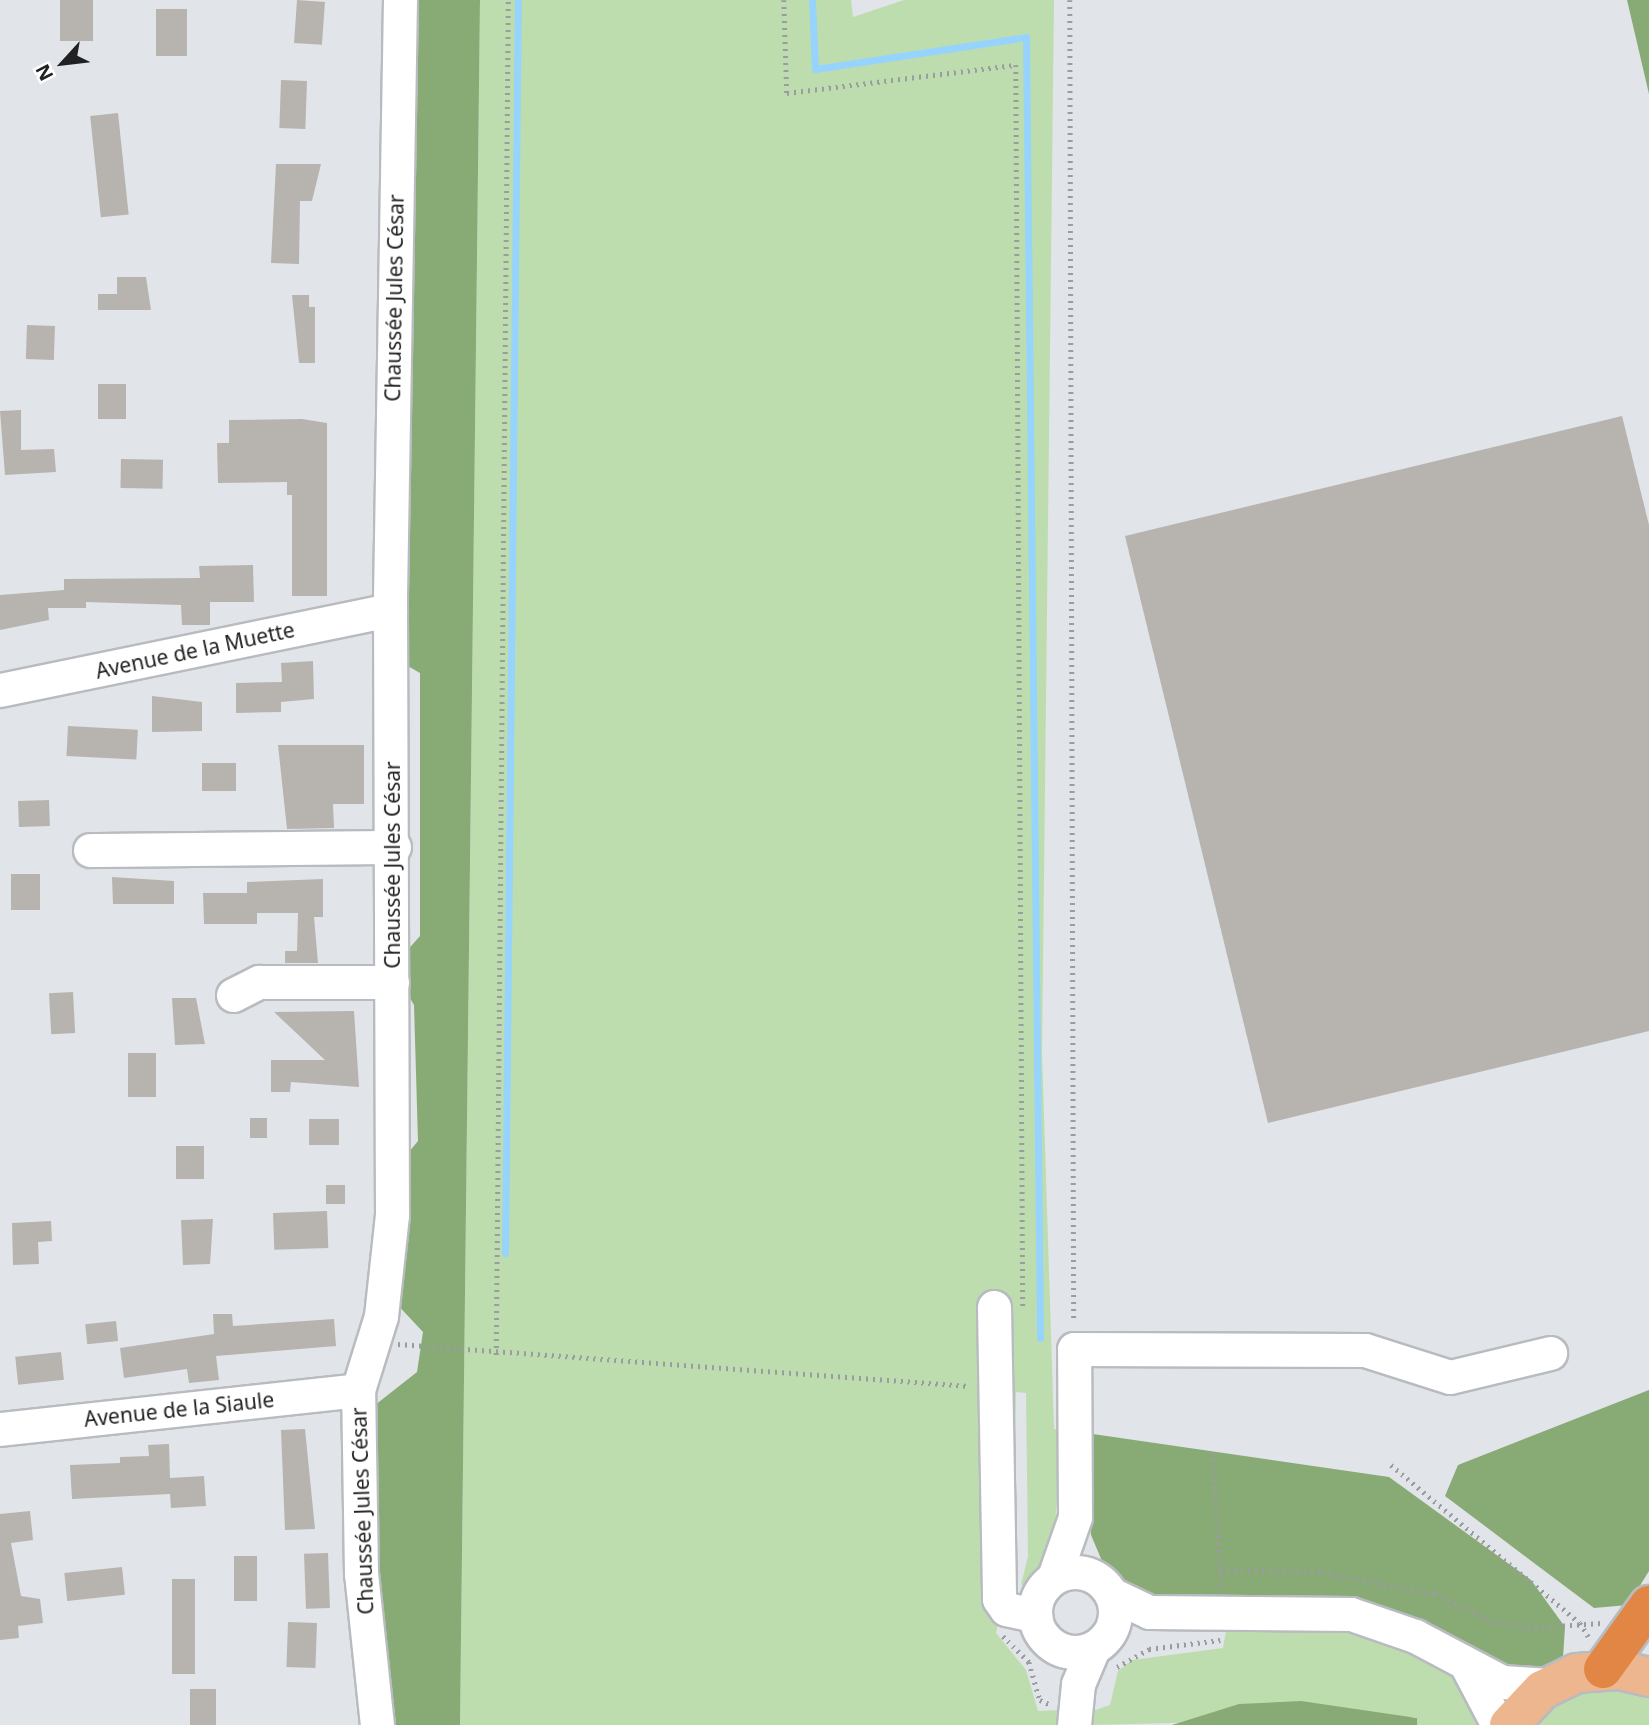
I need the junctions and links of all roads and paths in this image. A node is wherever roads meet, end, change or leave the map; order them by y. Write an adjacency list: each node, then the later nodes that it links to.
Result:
1 (400, 0): 5 (street, Chaussée Jules César)
2 (508, 0): 16 (path)
3 (784, 0): 12 (path)
4 (1070, 0): 14 (path)
5 (390, 610): 6 (street, Avenue de la Muette); 7 (street, Chaussée Jules César)
6 (0, 690)
7 (394, 846): 8 (street); 9 (street, Chaussée Jules César)
8 (90, 849)
9 (392, 982): 10 (street); 13 (street, Chaussée Jules César)
10 (233, 995)
11 (994, 1307): 17 (street)
12 (1023, 1321)
13 (376, 1341): 16 (path); 18 (street, Chaussée Jules César)
14 (1074, 1349): 15 (street); 22 (street)
15 (1550, 1353)
16 (496, 1355): 17 (path)
17 (995, 1388): 29 (street)
18 (358, 1390): 19 (street, Avenue de la Siaule); 38 (street, Chaussée Jules César)
19 (2, 1419)
20 (1213, 1452): 23 (path)
21 (1391, 1465): 30 (path)
22 (1075, 1517): 24 (street); 25 (street)
23 (1220, 1570): 27 (path); 30 (path)
24 (1054, 1577): 25 (street); 29 (street)
25 (1103, 1585): 28 (street); 32 (street)
26 (1649, 1605): 35 (highway)
27 (1222, 1611): 28 (street); 33 (street); 34 (path)
28 (1162, 1613): 32 (street)
29 (1030, 1622): 32 (street); 37 (street); 37 (path)
30 (1580, 1623): 31 (path); 35 (path)
31 (1616, 1627)
32 (1102, 1639): 37 (street)
33 (1467, 1666): 35 (street); 39 (street)
34 (1112, 1674)
35 (1577, 1676): 36 (main road); 40 (main road)
36 (1649, 1677)
37 (1073, 1715)
38 (377, 1725)
39 (1499, 1725)
40 (1509, 1725)

